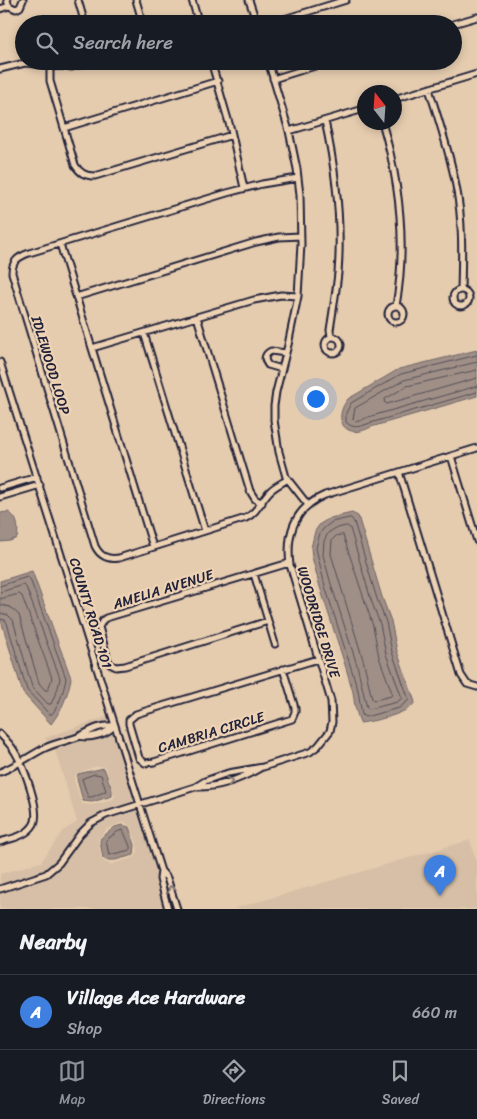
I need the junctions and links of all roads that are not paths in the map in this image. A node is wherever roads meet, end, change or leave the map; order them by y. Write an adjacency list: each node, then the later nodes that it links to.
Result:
1 (6, 0): 8 (street)
2 (23, 0): 8 (street)
3 (78, 0): 10 (street)
4 (136, 0): 11 (street)
5 (192, 0): 12 (street)
6 (250, 0): 13 (street)
7 (346, 0): 14 (street)
8 (8, 6): 9 (street)
9 (0, 9)
10 (82, 15)
11 (140, 15)
12 (197, 15)
13 (254, 15)
14 (297, 15)
15 (477, 17): 16 (street)
16 (462, 21)
17 (15, 65): 18 (street)
18 (0, 69)
19 (50, 70): 30 (street)
20 (215, 70): 25 (street)
21 (270, 70): 24 (street)
22 (302, 70): 24 (street)
23 (477, 74): 26 (street)
24 (273, 79): 32 (street)
25 (218, 82): 30 (street); 33 (street)
26 (429, 89): 27 (street); 38 (street)
27 (402, 97)
28 (357, 111): 29 (street)
29 (324, 121): 32 (street); 44 (street)
30 (64, 128): 33 (street)
31 (384, 130): 41 (street)
32 (289, 131): 34 (street)
33 (232, 135): 35 (street)
34 (298, 178): 35 (street, IDLEWOOD LOOP); 36 (street)
35 (244, 188): 37 (street, IDLEWOOD LOOP)
36 (301, 236): 39 (street); 40 (street)
37 (60, 244): 40 (street); 61 (street, IDLEWOOD LOOP)
38 (461, 290)
39 (298, 296): 42 (street); 46 (street)
40 (76, 297): 45 (street)
41 (396, 306)
42 (197, 317): 43 (street); 57 (street)
43 (144, 333): 45 (street); 59 (street)
44 (331, 337)
45 (92, 348): 61 (street)
46 (286, 353): 48 (street); 48 (street)
47 (0, 362): 52 (street, COUNTY ROAD 101)
48 (282, 369): 53 (street)
49 (477, 448): 50 (street, WOODRIDGE DRIVE)
50 (451, 456): 51 (street, WOODRIDGE DRIVE); 60 (street)
51 (398, 472): 58 (street, WOODRIDGE DRIVE); 68 (street)
52 (37, 477): 54 (street, COUNTY ROAD 101); 55 (street)
53 (288, 479): 57 (street, IDLEWOOD LOOP); 58 (street)
54 (40, 485): 56 (street); 69 (street, COUNTY ROAD 101)
55 (0, 488)
56 (0, 497)
57 (262, 503): 59 (street, IDLEWOOD LOOP)
58 (308, 505): 62 (street, WOODRIDGE DRIVE)
59 (205, 531): 61 (street, IDLEWOOD LOOP)
60 (477, 541)
61 (153, 547)
62 (289, 563): 63 (street, AMELIA AVENUE); 66 (street, WOODRIDGE DRIVE)
63 (254, 574): 64 (street); 64 (street, AMELIA AVENUE)
64 (268, 621): 65 (street)
65 (275, 644)
66 (318, 659): 67 (street, CAMBRIA CIRCLE); 73 (street, WOODRIDGE DRIVE)
67 (283, 670): 67 (street, CAMBRIA CIRCLE)
68 (477, 687)
69 (114, 726): 71 (street); 73 (street, COUNTY ROAD 101)
70 (0, 734): 71 (street)
71 (20, 763): 72 (street); 74 (street)
72 (0, 772)
73 (140, 804): 75 (street, COUNTY ROAD 101); 76 (street, WOODRIDGE DRIVE)
74 (0, 842)
75 (161, 871): 77 (street, COUNTY ROAD 101); 78 (street, COUNTY ROAD 101, one-way to 75)
76 (0, 889)
77 (168, 909)
78 (177, 909)

